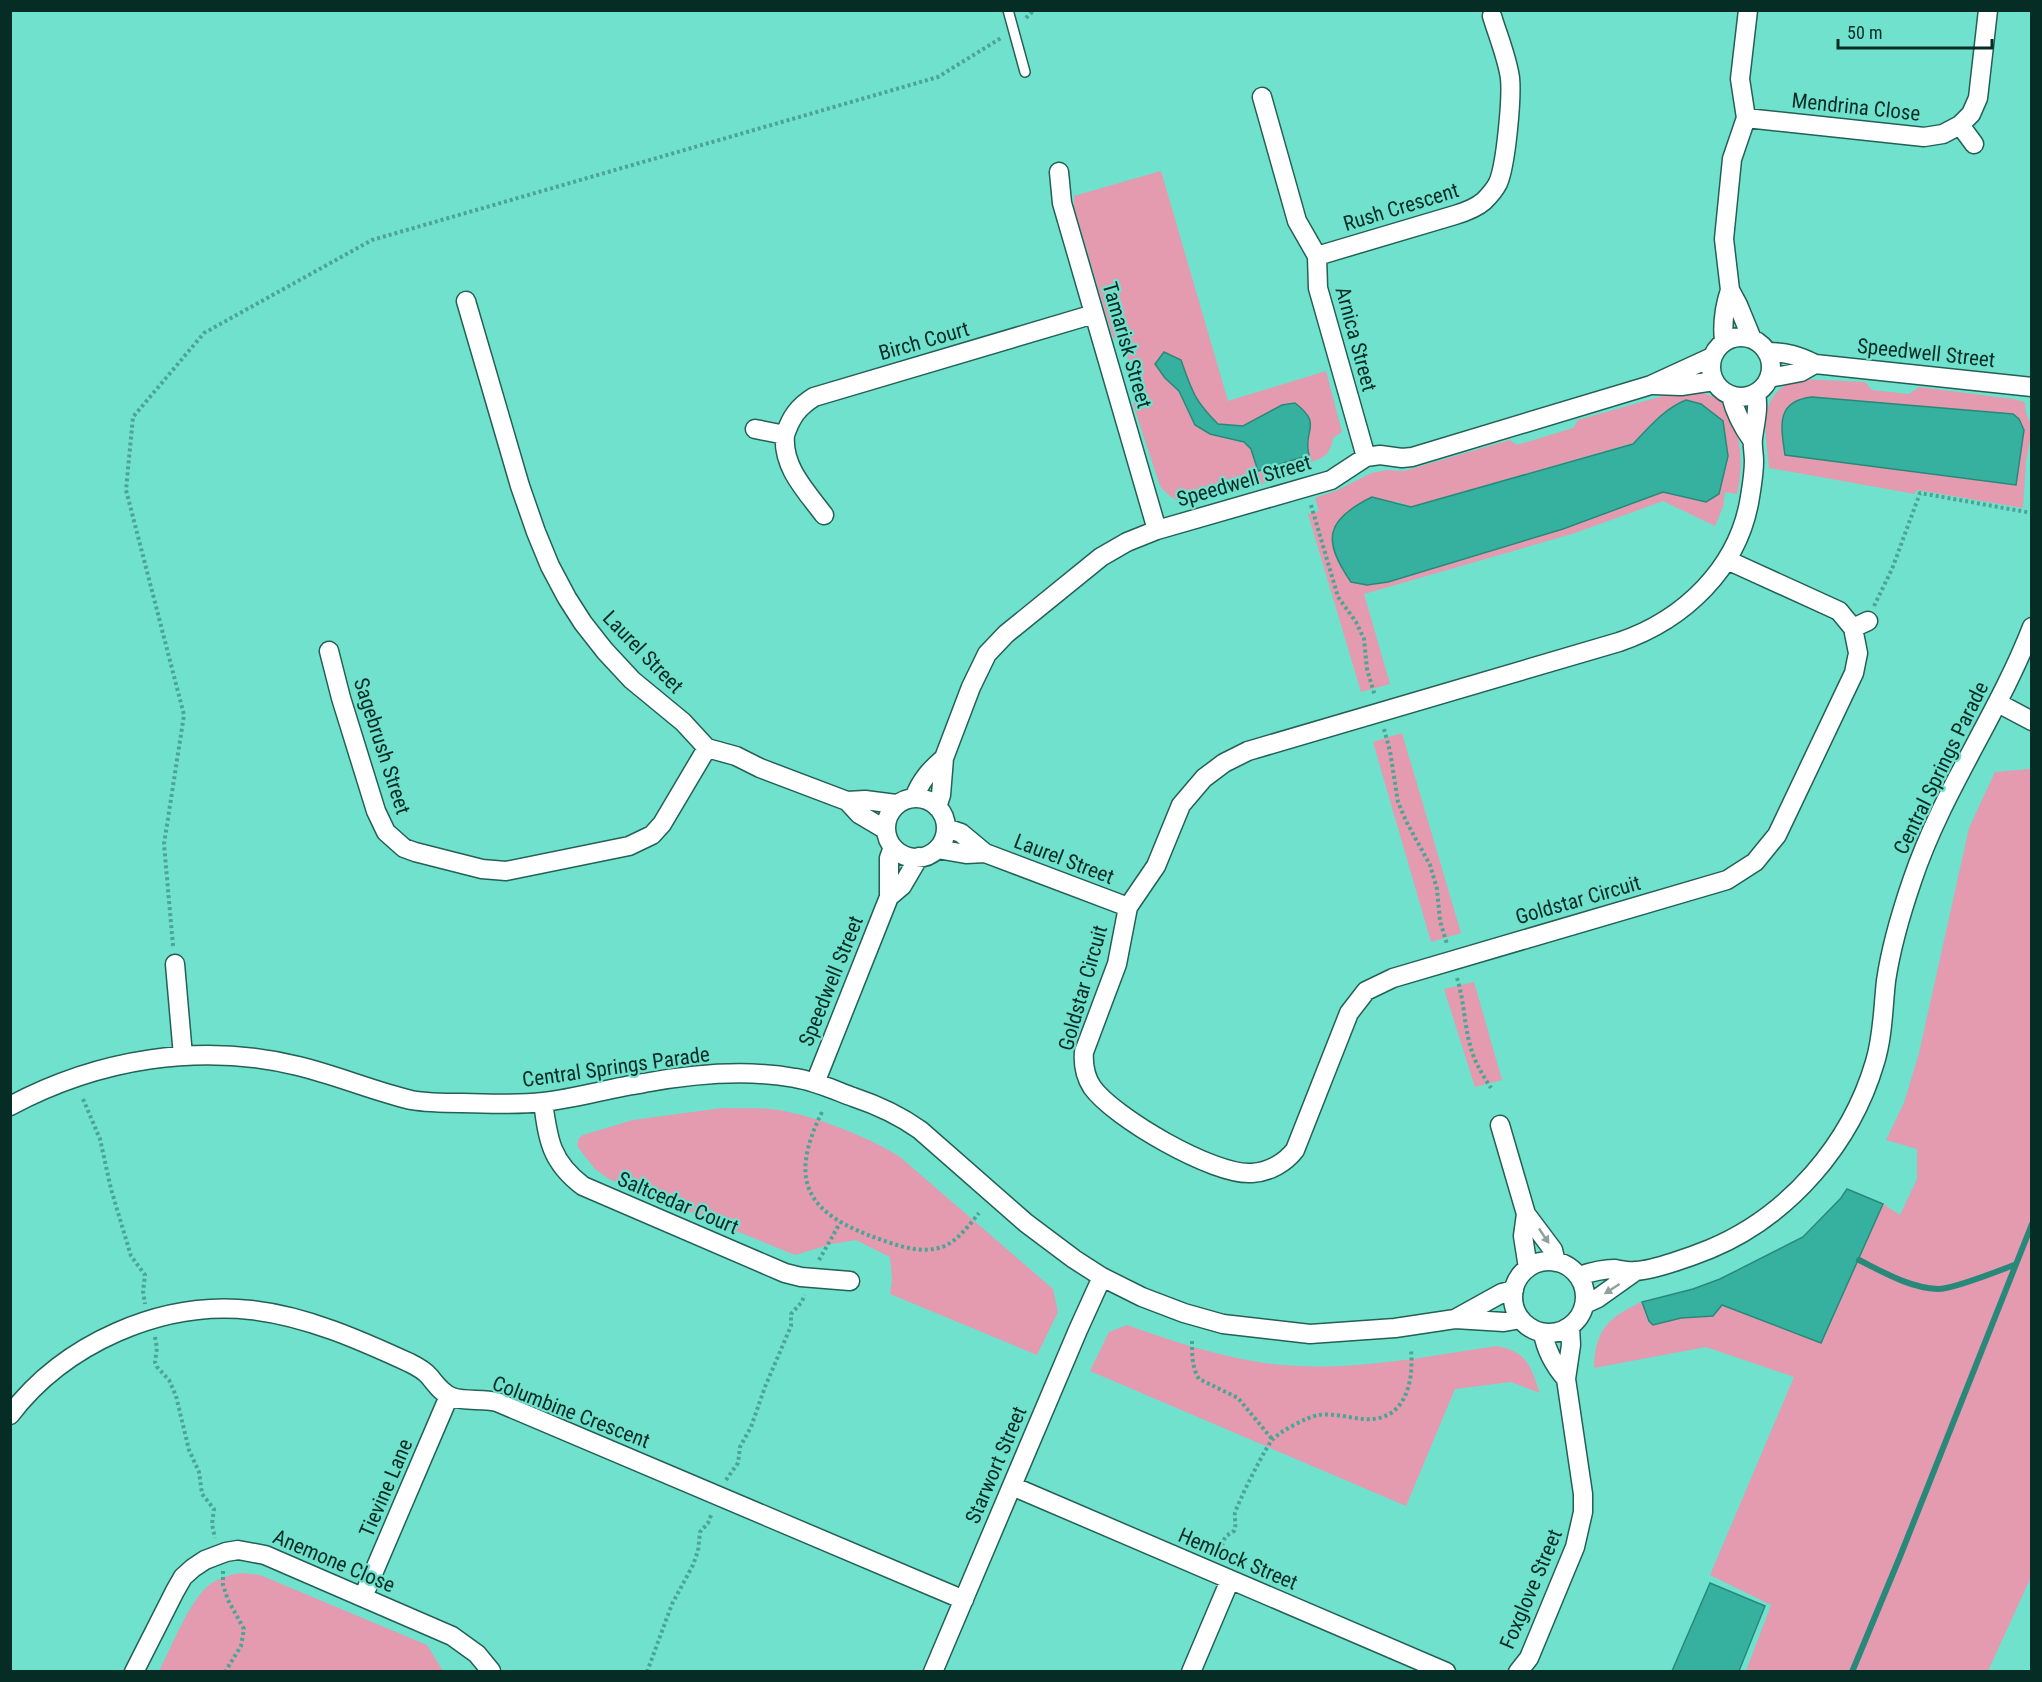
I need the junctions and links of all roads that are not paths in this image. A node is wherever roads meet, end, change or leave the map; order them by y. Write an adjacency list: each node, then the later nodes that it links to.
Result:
1 (1008, 10): 5 (lane)
2 (1748, 10): 7 (street)
3 (1988, 10): 8 (street)
4 (1492, 16): 11 (street, Rush Crescent)
5 (1025, 72)
6 (1262, 97): 11 (street, Arnica Street)
7 (1746, 118): 8 (street, Mendrina Close); 12 (street)
8 (1960, 125): 9 (street)
9 (1974, 144)
10 (1059, 171): 14 (street, Tamarisk Street)
11 (1317, 256): 29 (street, Arnica Street)
12 (1730, 290): 15 (street); 16 (street)
13 (466, 301): 37 (street, Laurel Street)
14 (1094, 314): 27 (street, Birch Court); 31 (street, Tamarisk Street)
15 (1752, 339): 16 (street); 17 (street)
16 (1724, 341): 18 (street)
17 (1768, 352): 19 (street, Speedwell Street); 20 (street)
18 (1712, 357): 21 (street); 22 (street)
19 (1815, 364): 20 (street, Speedwell Street); 23 (street, Speedwell Street)
20 (1769, 378): 24 (street)
21 (1714, 381): 22 (street); 25 (street)
22 (1651, 385): 29 (street)
23 (2031, 387)
24 (1756, 393): 25 (street); 28 (street, Goldstar Circuit)
25 (1731, 396): 28 (street, Goldstar Circuit)
26 (755, 429): 27 (street)
27 (785, 435): 30 (street)
28 (1752, 440): 32 (street, Goldstar Circuit)
29 (1366, 457): 31 (street, Speedwell Street)
30 (824, 515)
31 (1156, 530): 38 (street, Speedwell Street)
32 (1727, 560): 50 (street, Goldstar Circuit); 50 (street, Goldstar Circuit)
33 (2031, 627): 35 (street, Central Springs Parade)
34 (330, 651): 37 (street, Sagebrush Street)
35 (1998, 703): 36 (street); 60 (street, Central Springs Parade)
36 (2031, 721)
37 (707, 748): 40 (street)
38 (944, 758): 39 (street, Speedwell Street); 42 (street, Speedwell Street)
39 (914, 798): 41 (street); 42 (street)
40 (847, 801): 41 (street); 44 (street)
41 (896, 804): 44 (street)
42 (937, 807): 43 (street)
43 (946, 828): 46 (street); 47 (street, Laurel Street)
44 (886, 830): 45 (street)
45 (893, 848): 48 (street); 49 (street, Speedwell Street)
46 (937, 849): 47 (street, Laurel Street); 48 (street)
47 (985, 852): 50 (street, Laurel Street)
48 (919, 857): 49 (street, Speedwell Street)
49 (889, 897): 53 (street, Speedwell Street)
50 (1128, 907)
51 (175, 964): 52 (street)
52 (183, 1056): 54 (street, Central Springs Parade); 55 (street, Central Springs Parade)
53 (815, 1083): 54 (street, Central Springs Parade); 62 (street, Central Springs Parade)
54 (543, 1102): 63 (street, Saltcedar Court)
55 (10, 1106)
56 (1500, 1125): 57 (street)
57 (1526, 1214): 58 (street, one-way to 58); 59 (street)
58 (1556, 1262): 59 (street); 61 (street)
59 (1528, 1268): 64 (street)
60 (1636, 1272): 61 (street, Central Springs Parade); 65 (street, Central Springs Parade, one-way to 65)
61 (1579, 1276): 65 (street)
62 (1102, 1277): 66 (street, Central Springs Parade); 73 (street, Starwort Street)
63 (850, 1281)
64 (1514, 1290): 66 (street, Central Springs Parade); 67 (street)
65 (1585, 1304): 68 (street)
66 (1455, 1318): 67 (street, Central Springs Parade)
67 (1521, 1319): 69 (street)
68 (1570, 1327): 69 (street); 70 (street, Foxglove Street)
69 (1543, 1333): 70 (street, Foxglove Street)
70 (1566, 1379): 82 (street, Foxglove Street)
71 (449, 1396): 72 (street); 75 (street, Tievine Lane); 76 (street, Columbine Crescent)
72 (10, 1415)
73 (1012, 1486): 74 (street, Hemlock Street); 76 (street, Starwort Street)
74 (1230, 1580): 80 (street); 81 (street, Hemlock Street)
75 (363, 1597): 77 (street, Anemone Close); 78 (street, Anemone Close)
76 (964, 1600): 79 (street, Starwort Street)
77 (134, 1671)
78 (491, 1671)
79 (933, 1671)
80 (1191, 1671)
81 (1446, 1671)
82 (1518, 1671)

